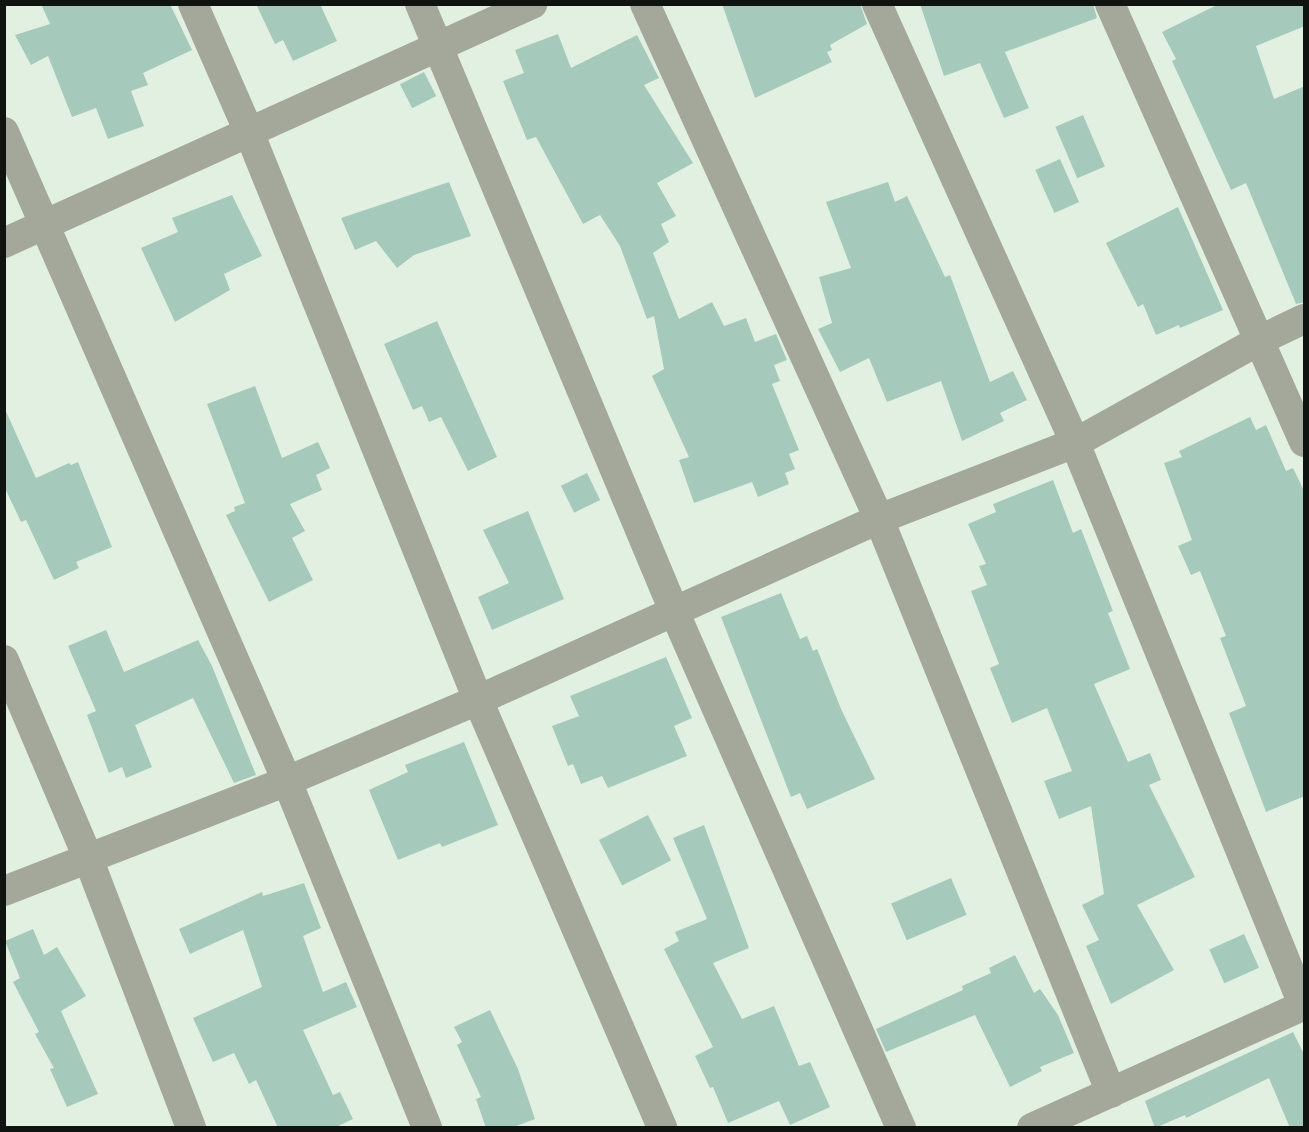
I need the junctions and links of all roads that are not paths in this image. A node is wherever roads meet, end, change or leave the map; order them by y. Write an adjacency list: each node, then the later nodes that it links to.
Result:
1 (193, 4): 9 (street)
2 (420, 4): 7 (street)
3 (532, 4): 7 (street)
4 (645, 4): 16 (street)
5 (877, 4): 15 (street)
6 (1110, 4): 13 (street)
7 (437, 46): 9 (street); 17 (street)
8 (4, 132): 10 (street)
9 (249, 132): 10 (street); 19 (street)
10 (45, 225): 11 (street); 20 (street)
11 (4, 243)
12 (1305, 319): 13 (street)
13 (1260, 340): 14 (street); 15 (street)
14 (1305, 442)
15 (1074, 443): 16 (street); 23 (street)
16 (879, 519): 17 (street); 24 (street)
17 (674, 611): 19 (street); 28 (street)
18 (4, 660): 21 (street)
19 (478, 700): 20 (street); 27 (street)
20 (287, 781): 21 (street); 26 (street)
21 (88, 858): 22 (street); 25 (street)
22 (4, 891)
23 (1304, 1006): 24 (street)
24 (1111, 1093): 29 (street)
25 (191, 1128)
26 (428, 1128)
27 (662, 1128)
28 (901, 1128)
29 (1032, 1128)

